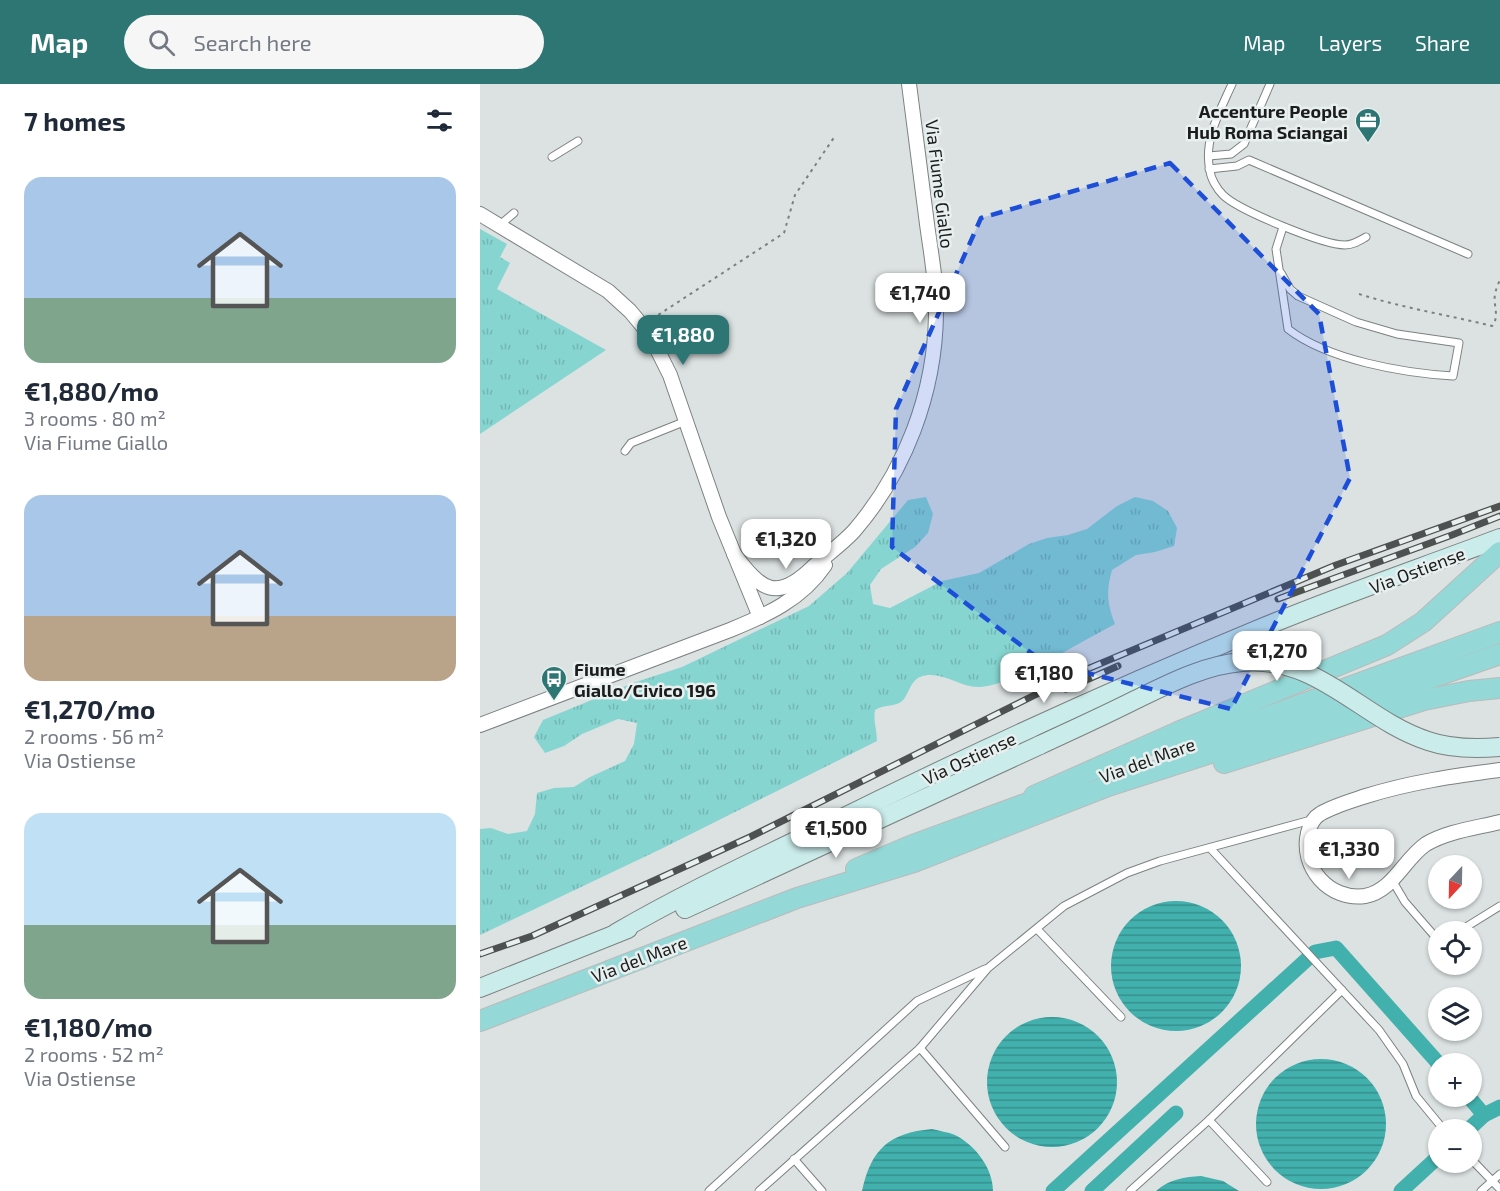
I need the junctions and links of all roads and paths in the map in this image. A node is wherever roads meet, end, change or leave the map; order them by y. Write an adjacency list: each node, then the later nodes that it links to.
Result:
1 (909, 84): 22 (street, Via Fiume Giallo)
2 (1232, 84): 6 (lane)
3 (1270, 84): 6 (lane)
4 (835, 136): 18 (path)
5 (578, 141): 7 (lane)
6 (1209, 156): 8 (lane)
7 (552, 157)
8 (1209, 169): 12 (lane); 14 (lane)
9 (514, 213): 11 (lane)
10 (480, 214): 11 (street, Via Fiume Giallo)
11 (500, 225): 18 (street, Via Fiume Giallo)
12 (1283, 227): 13 (lane); 15 (lane)
13 (1366, 237)
14 (1468, 254)
15 (1281, 273): 15 (lane)
16 (1500, 280): 17 (path)
17 (1359, 294)
18 (642, 325): 19 (street, Via Fiume Giallo)
19 (686, 421): 20 (lane); 24 (street, Via Fiume Giallo)
20 (625, 451)
21 (1500, 538): 43 (main road, Via Ostiense)
22 (836, 549): 24 (street, Via Fiume Giallo); 25 (street, Via Fiume Giallo)
23 (1500, 552): 32 (main road)
24 (734, 554): 25 (street, Via Fiume Giallo)
25 (760, 617): 29 (street, Via Fiume Giallo)
26 (1500, 632): 32 (main road, Via del Mare)
27 (1500, 654): 34 (main road, Via del Mare)
28 (1500, 688): 34 (main road)
29 (480, 725)
30 (1500, 747): 43 (main road, Via Ostiense, bridge)
31 (1500, 770): 33 (street)
32 (990, 816): 38 (main road, Via del Mare)
33 (1314, 819): 36 (lane); 37 (street)
34 (1022, 820): 38 (main road, Via del Mare)
35 (1500, 822): 37 (street)
36 (1210, 848): 42 (lane); 46 (lane)
37 (1392, 880): 41 (lane)
38 (797, 898): 48 (main road, Via del Mare)
39 (1500, 906): 40 (lane)
40 (1476, 921)
41 (1428, 928)
42 (1037, 929): 44 (lane); 47 (lane)
43 (616, 933): 45 (main road, Via Ostiense)
44 (988, 968): 49 (lane); 59 (lane)
45 (480, 988)
46 (1342, 990): 50 (lane); 51 (lane)
47 (1121, 1017)
48 (480, 1020)
49 (920, 1048): 52 (lane); 53 (lane)
50 (1435, 1119)
51 (1209, 1120): 57 (lane); 62 (lane)
52 (1005, 1147)
53 (794, 1159): 60 (lane); 61 (lane)
54 (1482, 1170): 56 (lane)
55 (1500, 1174): 56 (lane)
56 (1492, 1181): 58 (lane); 63 (lane)
57 (1267, 1182)
58 (1500, 1189)
59 (709, 1191)
60 (759, 1191)
61 (822, 1191)
62 (1130, 1191)
63 (1481, 1191)

